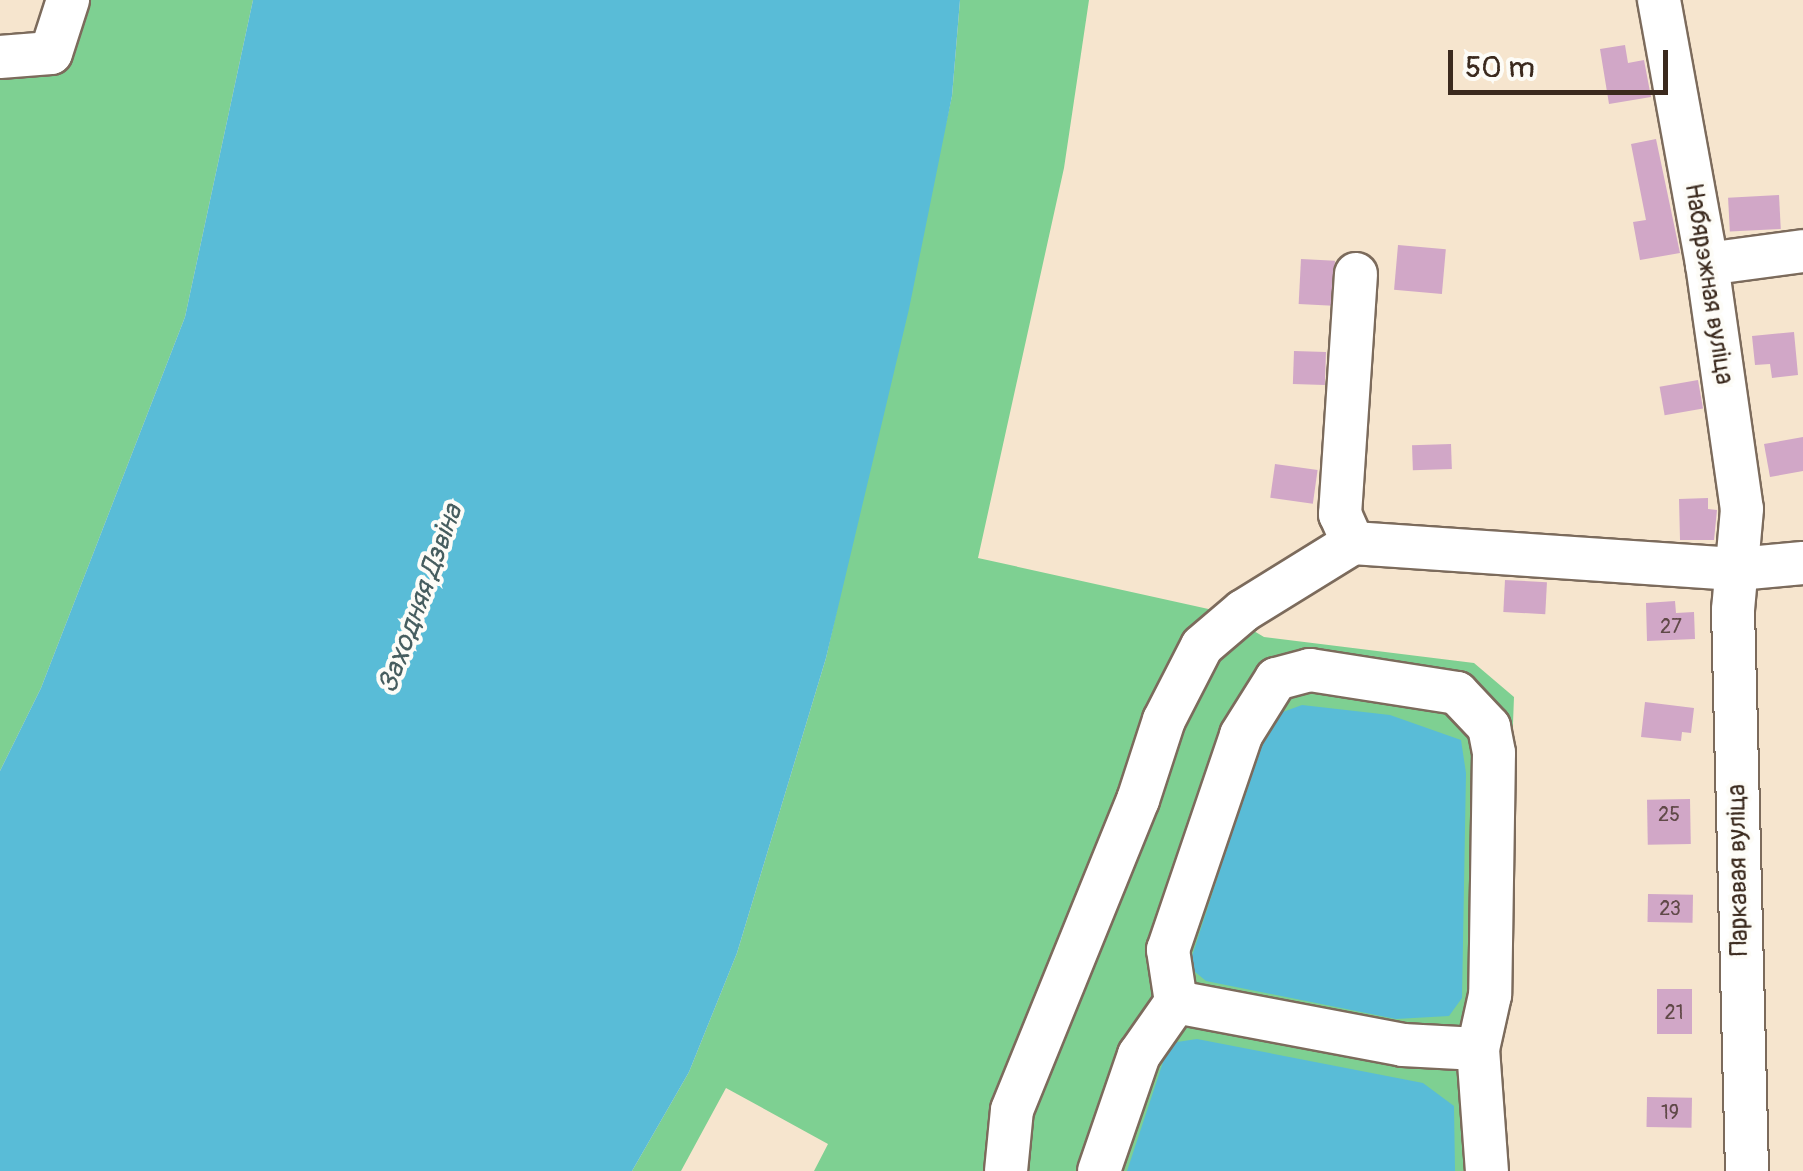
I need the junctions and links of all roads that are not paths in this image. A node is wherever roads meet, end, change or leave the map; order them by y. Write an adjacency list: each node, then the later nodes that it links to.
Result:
1 (68, 0): 3 (street)
2 (1659, 0): 5 (street, Набярэжная вуліца)
3 (0, 57)
4 (1803, 251): 5 (street)
5 (1708, 264): 9 (street, Набярэжная вуліца)
6 (1356, 274): 7 (street)
7 (1353, 542): 9 (street); 12 (street)
8 (1803, 564): 9 (street)
9 (1738, 569): 15 (street, Паркавая вуліца)
10 (1176, 1002): 11 (street); 11 (street); 13 (street)
11 (1478, 1049): 14 (street)
12 (1006, 1171)
13 (1099, 1171)
14 (1486, 1171)
15 (1747, 1171)

